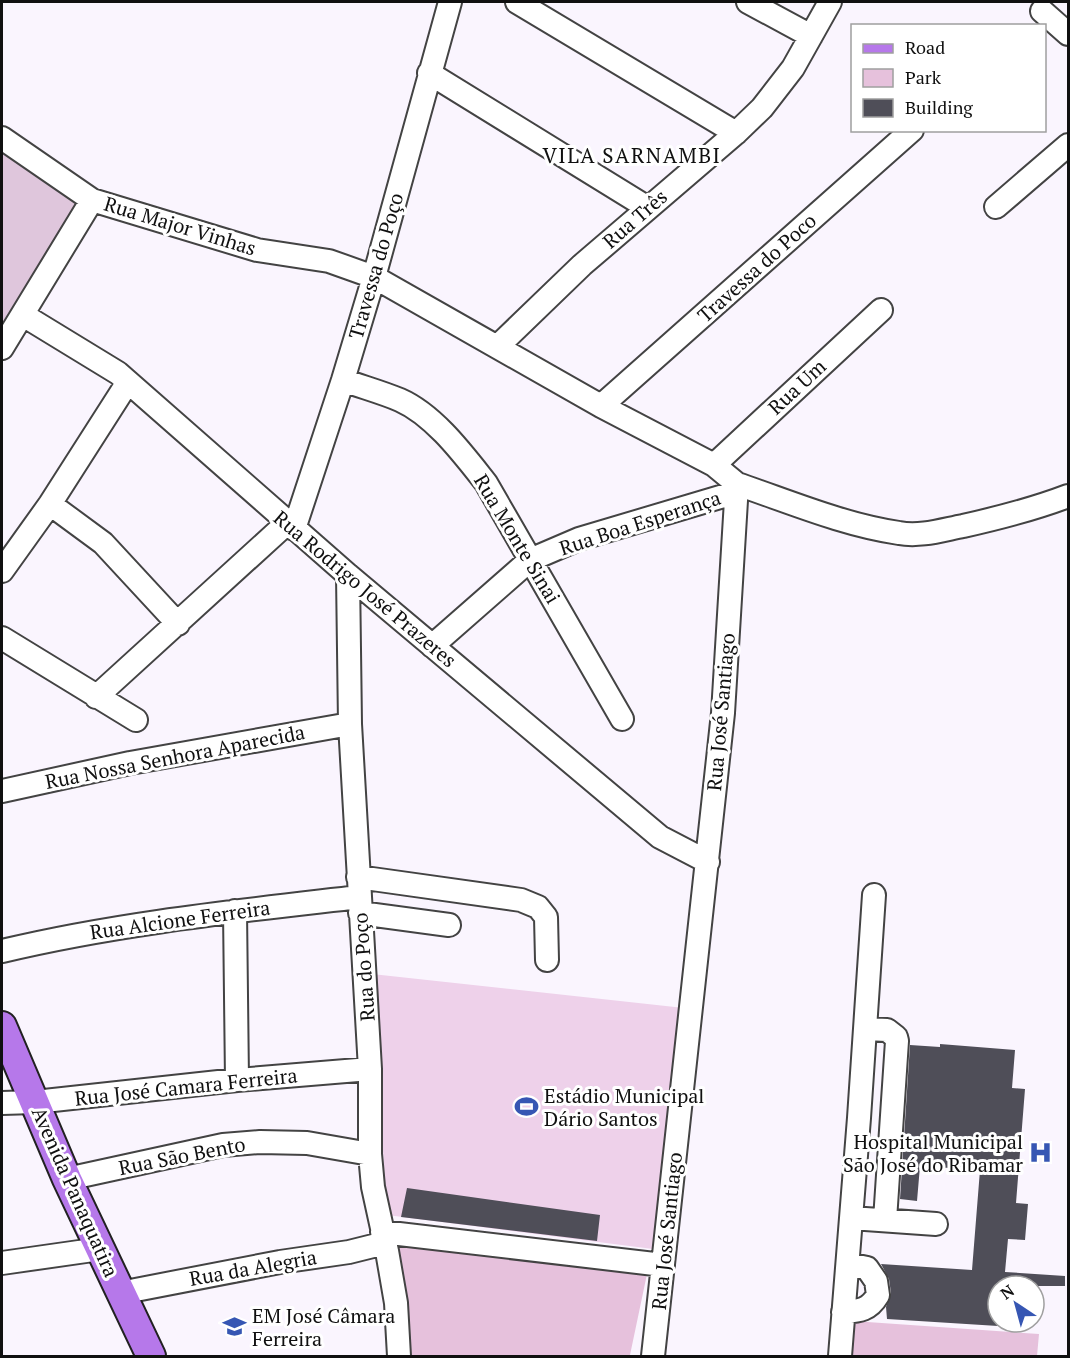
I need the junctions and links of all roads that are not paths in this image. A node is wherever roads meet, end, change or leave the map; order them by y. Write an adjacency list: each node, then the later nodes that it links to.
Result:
1 (450, 2): 8 (street, Travessa do Poço)
2 (517, 2): 10 (street)
3 (748, 2): 7 (street)
4 (830, 2): 7 (street, Rua Três)
5 (1040, 13): 6 (street)
6 (1068, 34)
7 (811, 36): 10 (street, Rua Três)
8 (429, 73): 15 (street); 16 (street, Travessa do Poço)
9 (910, 132): 23 (street, Travessa do Poco)
10 (736, 133): 15 (street, Rua Três)
11 (2, 138): 13 (street, Rua Major Vinhas)
12 (1068, 145): 14 (street)
13 (92, 200): 16 (street, Rua Major Vinhas); 18 (street)
14 (996, 207)
15 (648, 208): 19 (street, Rua Três)
16 (374, 277): 19 (street); 21 (street, Travessa do Poço)
17 (881, 310): 24 (street, Rua Um)
18 (22, 315): 20 (street); 22 (street, Rua Rodrigo José Prazeres)
19 (498, 346): 23 (street)
20 (2, 348)
21 (343, 380): 28 (street, Travessa do Poço); 29 (street, Rua Monte Sinai)
22 (128, 382): 27 (street); 28 (street, Rua Rodrigo José Prazeres)
23 (601, 406): 24 (street)
24 (714, 465): 25 (street)
25 (737, 488): 26 (street); 29 (street, Rua Boa Esperança); 40 (street, Rua José Santiago)
26 (1068, 496)
27 (50, 504): 30 (street); 32 (street)
28 (291, 526): 31 (street, Rua Rodrigo José Prazeres); 32 (street, Travessa do Poço)
29 (530, 560): 34 (street, Rua Boa Esperança); 36 (street, Rua Monte Sinai)
30 (2, 571)
31 (348, 575): 34 (street, Rua Rodrigo José Prazeres); 38 (street, Rua do Poço)
32 (178, 624): 35 (street, Travessa do Poço)
33 (2, 638): 35 (street)
34 (432, 646): 40 (street, Rua Rodrigo José Prazeres)
35 (96, 697): 37 (street)
36 (622, 719)
37 (136, 720)
38 (350, 724): 39 (street, Rua Nossa Senhora Aparecida); 42 (street, Rua do Poço)
39 (2, 791)
40 (708, 862): 62 (street, Rua José Santiago)
41 (874, 895): 48 (street)
42 (359, 896): 43 (street, Rua Alcione Ferreira); 44 (street); 46 (street); 49 (street, Rua do Poço)
43 (235, 911): 45 (street, Rua Alcione Ferreira); 50 (street)
44 (449, 926)
45 (2, 951)
46 (547, 960)
47 (2, 1026): 51 (main road, Avenida Panaquatira)
48 (866, 1029): 55 (street); 56 (street)
49 (370, 1069): 50 (street, Rua José Camara Ferreira); 53 (street, Rua do Poço)
50 (237, 1080): 51 (street, Rua José Camara Ferreira)
51 (35, 1102): 52 (street, Rua José Camara Ferreira); 54 (main road, Avenida Panaquatira)
52 (2, 1103)
53 (370, 1154): 54 (street, Rua São Bento); 58 (street, Rua do Poço)
54 (67, 1179): 59 (main road, Avenida Panaquatira)
55 (851, 1218): 56 (street); 61 (street)
56 (885, 1220): 57 (street)
57 (936, 1224)
58 (384, 1237): 62 (street); 63 (street, Rua da Alegria); 66 (street, Rua do Poço)
59 (100, 1249): 60 (street); 63 (main road, Avenida Panaquatira)
60 (2, 1263)
61 (848, 1264): 64 (street); 64 (street)
62 (663, 1265): 67 (street, Rua José Santiago)
63 (120, 1293): 65 (main road, Avenida Panaquatira)
64 (843, 1312): 68 (street)
65 (151, 1356)
66 (399, 1356)
67 (653, 1356)
68 (840, 1356)

